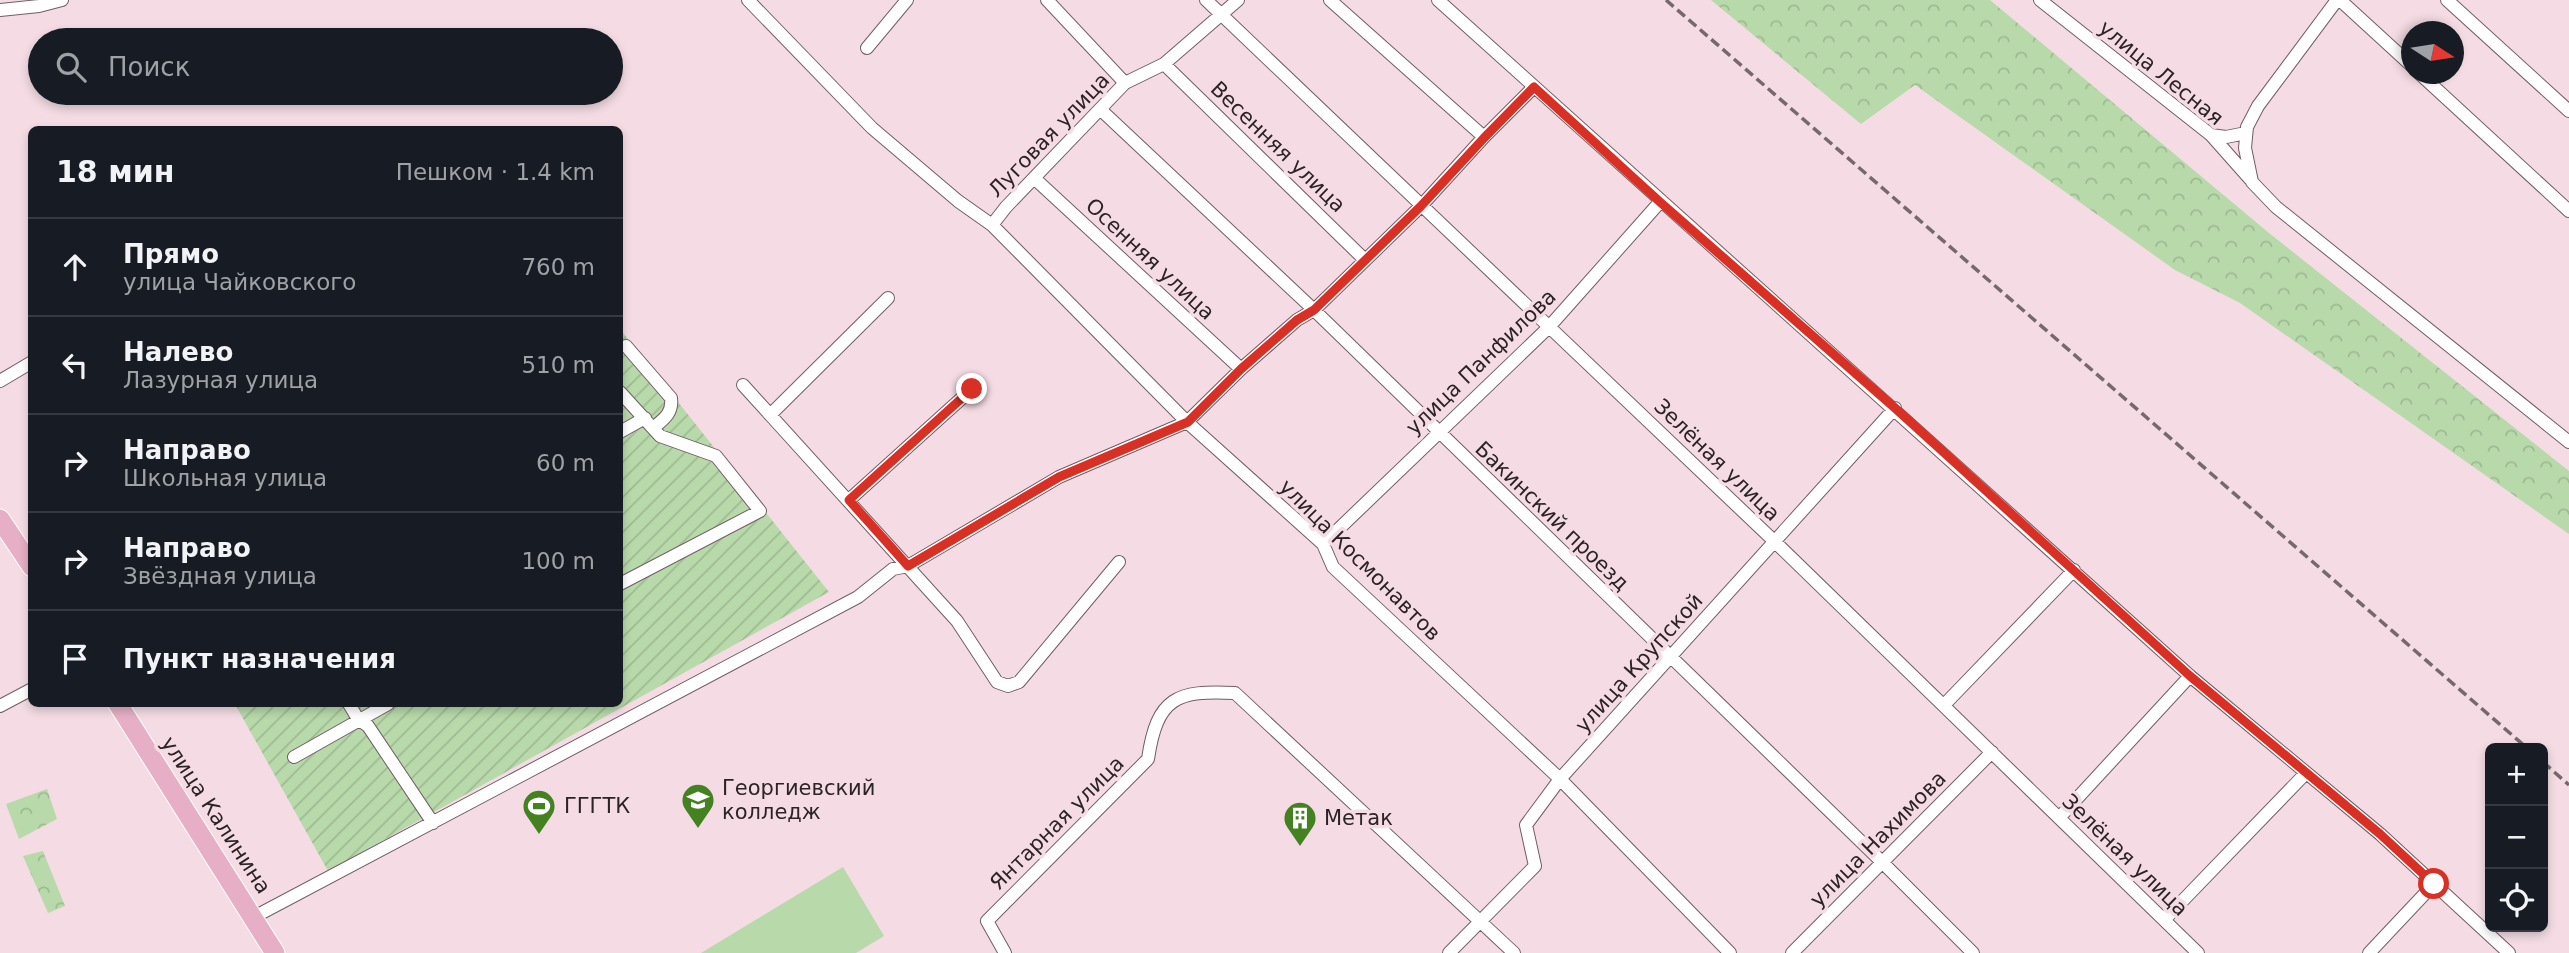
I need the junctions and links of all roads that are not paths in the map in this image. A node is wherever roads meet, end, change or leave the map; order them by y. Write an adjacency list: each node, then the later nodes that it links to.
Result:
1 (62, 0): 12 (street)
2 (749, 0): 30 (street, улица Космонавтов)
3 (907, 0): 14 (street)
4 (1046, 0): 17 (street)
5 (1206, 0): 13 (street, Зелёная улица)
6 (1238, 0): 13 (street, Луговая улица)
7 (1330, 0): 24 (street)
8 (1438, 0): 19 (street)
9 (2040, 0): 23 (street, улица Лесная)
10 (2339, 0): 15 (street); 22 (street)
11 (2447, 0): 21 (street)
12 (0, 10)
13 (1222, 15): 16 (street, Луговая улица); 28 (street, Зелёная улица)
14 (867, 48)
15 (2401, 56)
16 (1164, 64): 17 (street, Луговая улица); 31 (street, Весенняя улица)
17 (1125, 83): 20 (street, Луговая улица)
18 (2431, 84): 29 (street)
19 (1534, 87): 24 (street); 27 (street)
20 (1101, 110): 25 (street, Луговая улица); 33 (street, Бакинский проезд)
21 (2569, 111)
22 (2246, 132): 23 (street); 26 (street)
23 (2211, 135): 26 (street, улица Лесная)
24 (1484, 138): 28 (street)
25 (1034, 178): 30 (street, Луговая улица); 37 (street, Осенняя улица)
26 (2252, 182): 48 (street, улица Лесная)
27 (1660, 202): 34 (street, улица Панфилова); 42 (street)
28 (1421, 206): 31 (street); 34 (street, Зелёная улица)
29 (2569, 211)
30 (992, 225): 44 (street, улица Космонавтов)
31 (1364, 258): 33 (street)
32 (888, 298): 43 (street)
33 (1314, 310): 37 (street); 47 (street, Бакинский проезд)
34 (1549, 327): 47 (street, улица Панфилова); 51 (street, Зелёная улица)
35 (625, 346): 45 (street)
36 (28, 364): 38 (street)
37 (1241, 369): 44 (street)
38 (0, 380)
39 (743, 385): 43 (street)
40 (972, 389): 49 (street)
41 (623, 394): 45 (street)
42 (1895, 408): 51 (street, улица Крупской); 56 (street)
43 (770, 415): 49 (street)
44 (1188, 422): 52 (street, улица Космонавтов); 55 (street)
45 (649, 423): 46 (street); 57 (street)
46 (623, 431)
47 (1438, 432): 52 (street, улица Панфилова); 58 (street, Бакинский проезд)
48 (2569, 442)
49 (849, 500): 55 (street)
50 (0, 519): 53 (main road)
51 (1773, 540): 58 (street, улица Крупской); 61 (street, Зелёная улица)
52 (1323, 544): 70 (street, улица Космонавтов)
53 (28, 561)
54 (1119, 562): 55 (street)
55 (908, 566): 72 (street)
56 (2074, 570): 59 (street); 61 (street)
57 (623, 582)
58 (1670, 658): 70 (street, улица Крупской); 73 (street, Бакинский проезд)
59 (2190, 676): 69 (street); 71 (street)
60 (28, 691): 62 (street)
61 (1944, 705): 67 (street, Зелёная улица)
62 (0, 706)
63 (120, 707): 75 (main road, улица Калинина)
64 (351, 707): 66 (street)
65 (382, 707): 66 (street)
66 (358, 719): 68 (street); 72 (street)
67 (1992, 752): 71 (street, Зелёная улица); 73 (street, улица Нахимова)
68 (294, 757)
69 (2306, 773): 74 (street); 76 (street)
70 (1560, 779): 77 (street, улица Крупской); 82 (street, улица Космонавтов)
71 (2059, 818): 76 (street, Зелёная улица)
72 (433, 823): 75 (street)
73 (1882, 862): 83 (street, улица Нахимова); 84 (street, Бакинский проезд)
74 (2434, 884): 86 (street); 87 (street)
75 (254, 917): 78 (main road, улица Калинина)
76 (2164, 920): 85 (street, Зелёная улица)
77 (1481, 921): 79 (street, Янтарная улица); 80 (street, улица Крупской); 81 (street)
78 (275, 953)
79 (1005, 953)
80 (1449, 953)
81 (1514, 953)
82 (1730, 953)
83 (1792, 953)
84 (1973, 953)
85 (2198, 953)
86 (2370, 953)
87 (2509, 953)

